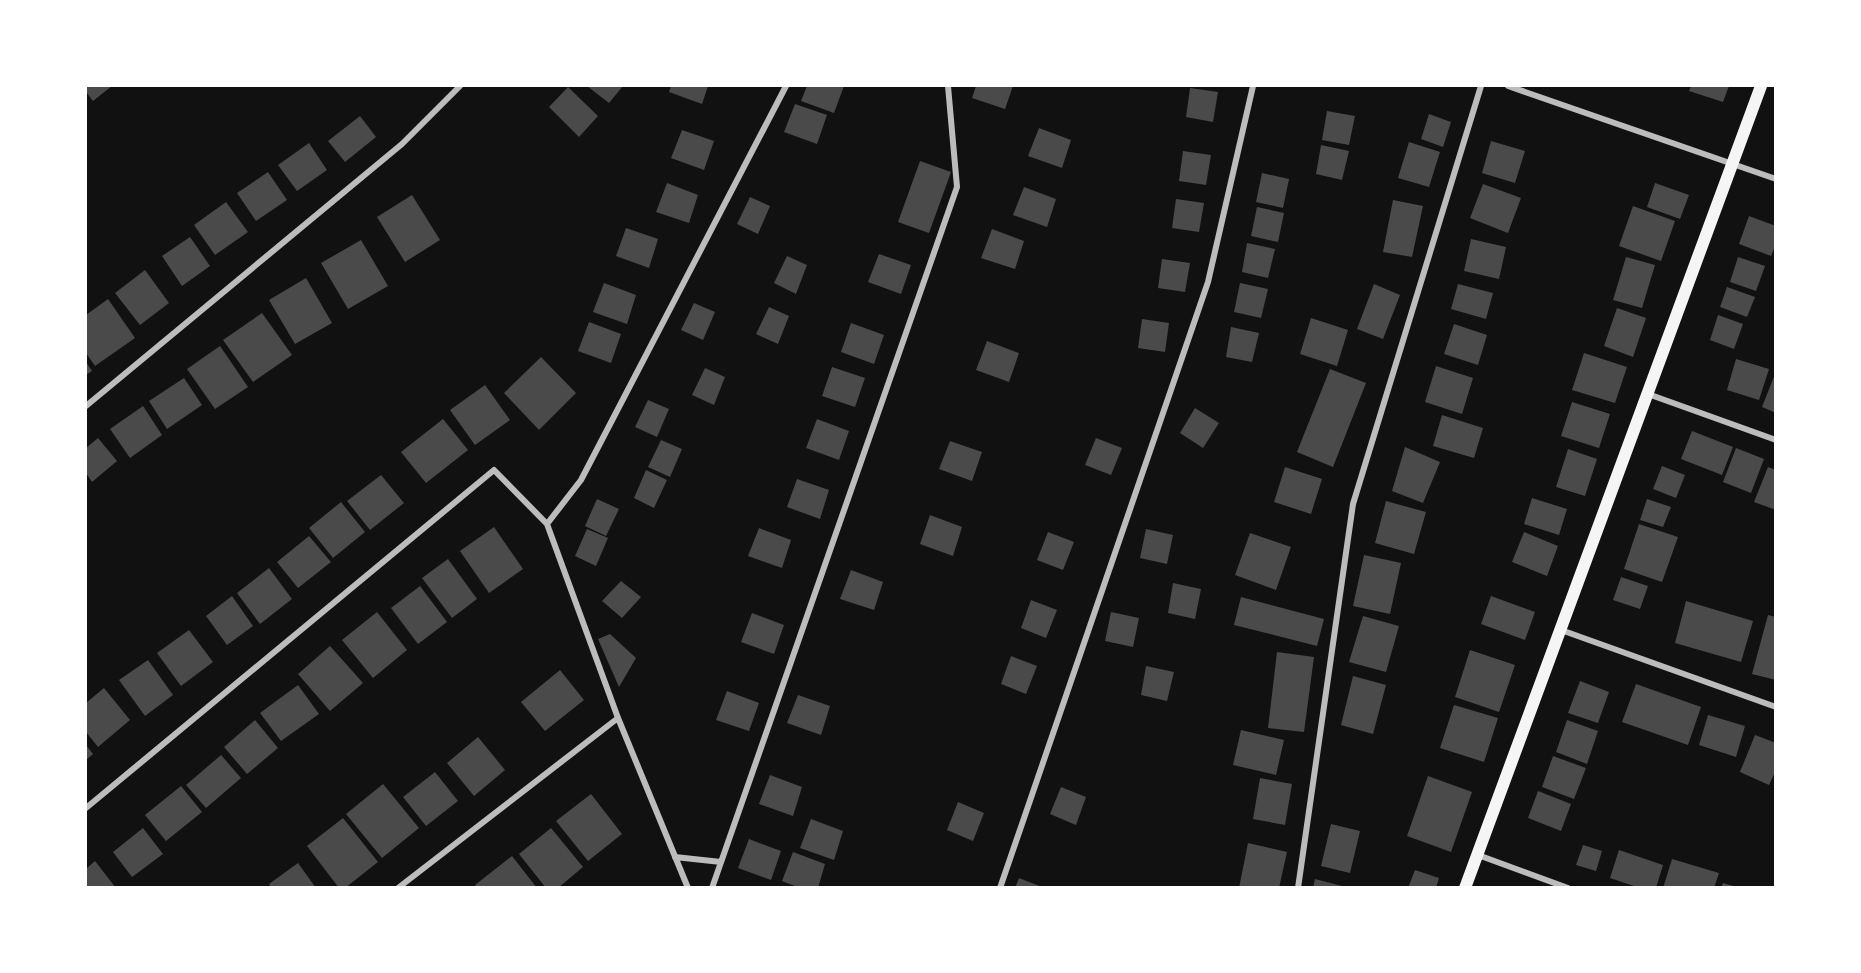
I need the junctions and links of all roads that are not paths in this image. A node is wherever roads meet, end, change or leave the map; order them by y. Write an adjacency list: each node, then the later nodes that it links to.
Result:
1 (460, 86): 11 (street)
2 (786, 86): 13 (street)
3 (948, 86): 20 (street)
4 (1253, 86): 24 (street)
5 (1481, 86): 25 (street)
6 (1508, 86): 8 (street)
7 (1761, 86): 8 (main road)
8 (1733, 163): 9 (street); 10 (main road)
9 (1776, 179)
10 (1648, 394): 12 (street); 14 (main road)
11 (86, 406)
12 (1776, 440)
13 (547, 524): 16 (street); 17 (street)
14 (1561, 630): 15 (street); 18 (main road)
15 (1776, 707)
16 (618, 718): 19 (street); 21 (street)
17 (86, 808)
18 (1478, 855): 26 (main road); 27 (street)
19 (675, 857): 20 (street); 22 (street)
20 (721, 862): 23 (street)
21 (398, 888)
22 (688, 888)
23 (712, 888)
24 (1000, 888)
25 (1298, 888)
26 (1465, 888)
27 (1568, 888)

